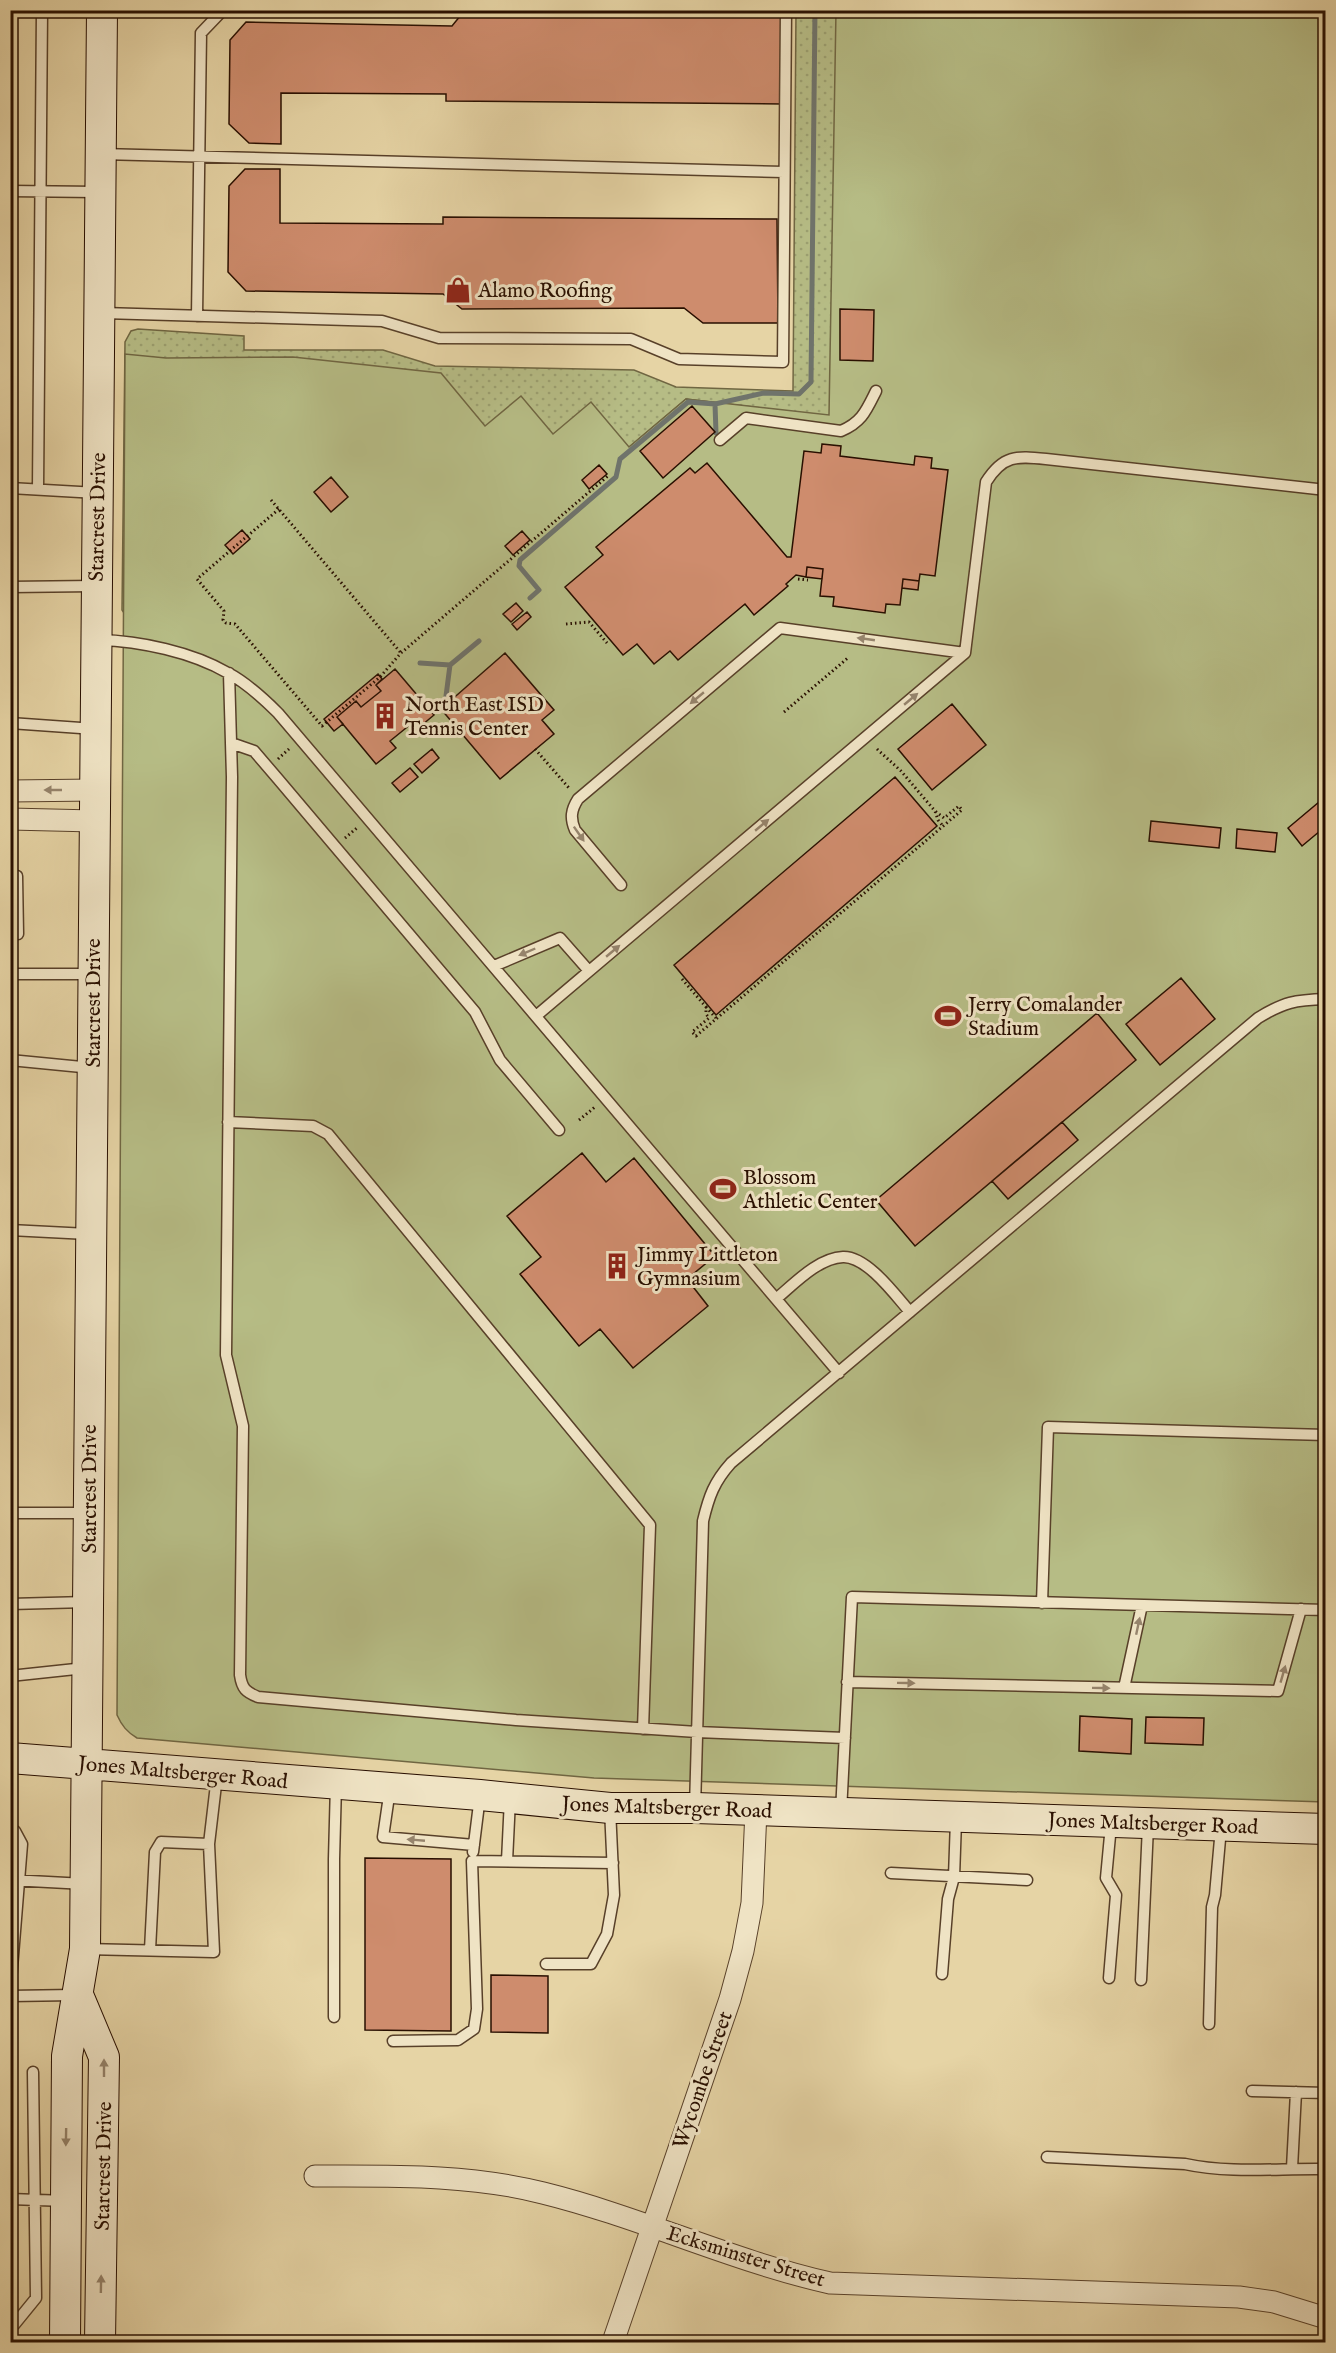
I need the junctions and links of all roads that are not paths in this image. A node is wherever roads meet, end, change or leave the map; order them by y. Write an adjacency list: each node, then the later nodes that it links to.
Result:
1 (42, 10): 9 (lane)
2 (102, 10): 5 (main road, Starcrest Drive)
3 (223, 10): 6 (lane)
4 (786, 10): 7 (lane)
5 (101, 154): 6 (lane); 10 (main road, Starcrest Drive)
6 (199, 156): 7 (lane); 12 (lane)
7 (784, 172): 12 (lane)
8 (10, 191): 9 (lane)
9 (41, 192): 10 (lane); 16 (lane)
10 (100, 192): 11 (main road, Starcrest Drive)
11 (99, 313): 12 (lane); 18 (main road, Starcrest Drive)
12 (198, 316)
13 (876, 391): 14 (lane)
14 (720, 440)
15 (10, 488): 16 (lane)
16 (38, 489): 18 (lane)
17 (1326, 490): 22 (lane)
18 (98, 494): 19 (main road, Starcrest Drive)
19 (97, 586): 20 (lane); 21 (main road, Starcrest Drive)
20 (10, 587)
21 (97, 640): 23 (lane); 25 (main road, Starcrest Drive)
22 (965, 653): 32 (lane, one-way to 32); 35 (lane, one-way to 22)
23 (229, 673): 26 (lane); 34 (lane)
24 (10, 723): 25 (lane)
25 (96, 729): 27 (main road, Starcrest Drive)
26 (231, 743): 42 (lane); 43 (lane)
27 (95, 790): 28 (street, one-way to 28); 30 (main road, Starcrest Drive)
28 (10, 791)
29 (10, 819): 30 (street)
30 (94, 821): 37 (main road, Starcrest Drive)
31 (10, 876): 33 (lane)
32 (621, 885)
33 (10, 934)
34 (494, 966): 35 (lane, one-way to 34); 39 (lane)
35 (589, 971): 39 (lane)
36 (10, 974): 37 (lane)
37 (93, 974): 41 (main road, Starcrest Drive)
38 (1326, 999): 47 (lane)
39 (536, 1016): 46 (lane)
40 (10, 1060): 41 (lane)
41 (92, 1068): 45 (main road, Starcrest Drive)
42 (228, 1122): 62 (lane); 62 (lane)
43 (559, 1130)
44 (10, 1230): 45 (lane)
45 (91, 1234): 51 (main road, Starcrest Drive)
46 (776, 1299): 47 (lane); 48 (lane)
47 (910, 1312): 48 (lane)
48 (838, 1372): 63 (lane)
49 (1326, 1435): 53 (lane)
50 (10, 1513): 51 (lane)
51 (88, 1513): 52 (main road, Starcrest Drive)
52 (88, 1602): 54 (lane); 58 (main road, Starcrest Drive)
53 (1041, 1603): 55 (lane); 60 (lane)
54 (10, 1604)
55 (1142, 1605): 56 (lane); 61 (lane, one-way to 55)
56 (1301, 1610): 57 (lane); 61 (lane, one-way to 56)
57 (1326, 1610)
58 (87, 1668): 59 (lane); 66 (main road, Starcrest Drive)
59 (10, 1676)
60 (848, 1682): 61 (lane, one-way to 61); 64 (lane)
61 (1124, 1688)
62 (643, 1729): 63 (lane)
63 (697, 1732): 64 (lane); 73 (lane)
64 (845, 1738): 75 (lane)
65 (10, 1758): 66 (main road, Jones Maltsberger Road)
66 (86, 1764): 67 (main road, Jones Maltsberger Road); 91 (main road, Starcrest Drive)
67 (217, 1774): 68 (main road, Jones Maltsberger Road); 82 (lane)
68 (336, 1784): 69 (main road, Jones Maltsberger Road); 100 (lane)
69 (390, 1788): 70 (main road, Jones Maltsberger Road); 83 (lane, one-way to 69)
70 (480, 1795): 71 (main road, Jones Maltsberger Road); 83 (lane)
71 (510, 1798): 72 (main road, Jones Maltsberger Road); 85 (lane)
72 (610, 1808): 73 (main road, Jones Maltsberger Road); 86 (lane)
73 (695, 1808): 74 (main road, Jones Maltsberger Road)
74 (756, 1810): 75 (main road, Jones Maltsberger Road); 114 (street, Wycombe Street)
75 (841, 1812): 76 (main road, Jones Maltsberger Road)
76 (957, 1816): 77 (main road, Jones Maltsberger Road); 88 (lane)
77 (1111, 1822): 78 (main road, Jones Maltsberger Road); 96 (lane)
78 (1148, 1823): 79 (main road, Jones Maltsberger Road); 97 (lane)
79 (1221, 1825): 81 (main road, Jones Maltsberger Road); 101 (lane)
80 (10, 1829): 89 (lane)
81 (1326, 1829)
82 (209, 1844): 93 (lane); 93 (lane)
83 (474, 1845): 84 (lane)
84 (472, 1861): 85 (lane); 102 (lane)
85 (507, 1861): 86 (lane)
86 (613, 1863): 94 (lane)
87 (891, 1873): 88 (lane)
88 (954, 1877): 90 (lane); 95 (lane)
89 (14, 1880): 91 (lane); 98 (lane)
90 (1027, 1880)
91 (86, 1884): 92 (main road, Starcrest Drive)
92 (85, 1949): 93 (lane); 99 (main road, Starcrest Drive)
93 (150, 1950)
94 (546, 1964)
95 (942, 1974)
96 (1109, 1978)
97 (1141, 1980)
98 (10, 1995): 99 (lane)
99 (78, 1995): 113 (main road, Starcrest Drive, one-way to 113); 118 (main road, Starcrest Drive, one-way to 99)
100 (334, 2016)
101 (1209, 2024)
102 (393, 2041)
103 (33, 2072): 112 (lane)
104 (1252, 2091): 105 (lane)
105 (1296, 2092): 106 (lane); 108 (lane)
106 (1326, 2093)
107 (1047, 2157): 108 (lane)
108 (1292, 2168): 109 (lane)
109 (1326, 2169)
110 (315, 2176): 114 (street, Ecksminster Street)
111 (10, 2199): 112 (lane)
112 (36, 2200): 113 (lane); 116 (lane)
113 (66, 2201): 117 (main road, Starcrest Drive)
114 (652, 2226): 115 (street, Ecksminster Street); 119 (street, Wycombe Street)
115 (1326, 2318)
116 (10, 2325)
117 (64, 2343)
118 (100, 2343)
119 (613, 2343)

